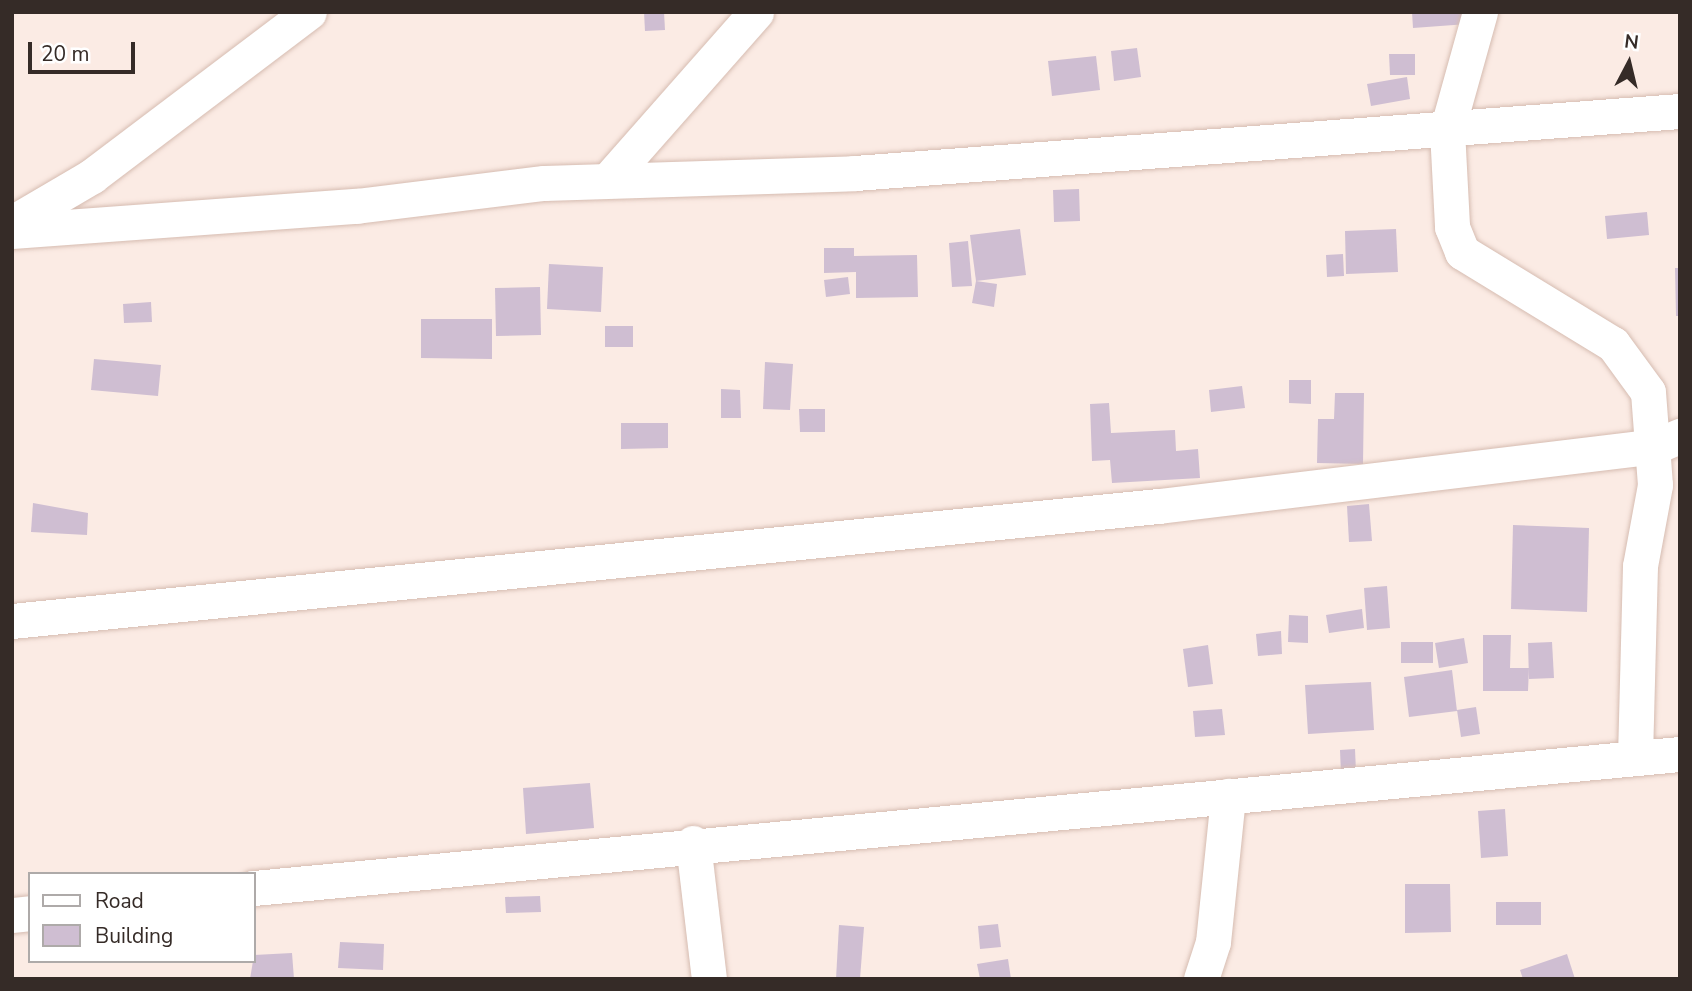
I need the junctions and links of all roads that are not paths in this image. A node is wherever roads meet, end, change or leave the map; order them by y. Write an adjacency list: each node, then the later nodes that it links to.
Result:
1 (309, 12): 7 (street)
2 (756, 12): 6 (street)
3 (1480, 12): 5 (street)
4 (1680, 111): 5 (street)
5 (1447, 130): 6 (street); 9 (street)
6 (608, 180): 8 (street)
7 (12, 223)
8 (12, 230)
9 (1668, 441): 10 (street); 12 (street)
10 (12, 621)
11 (1680, 754): 12 (street)
12 (1635, 758): 13 (street)
13 (1228, 796): 14 (street); 17 (street)
14 (693, 843): 15 (street); 16 (street)
15 (256, 888)
16 (709, 979)
17 (1201, 979)

